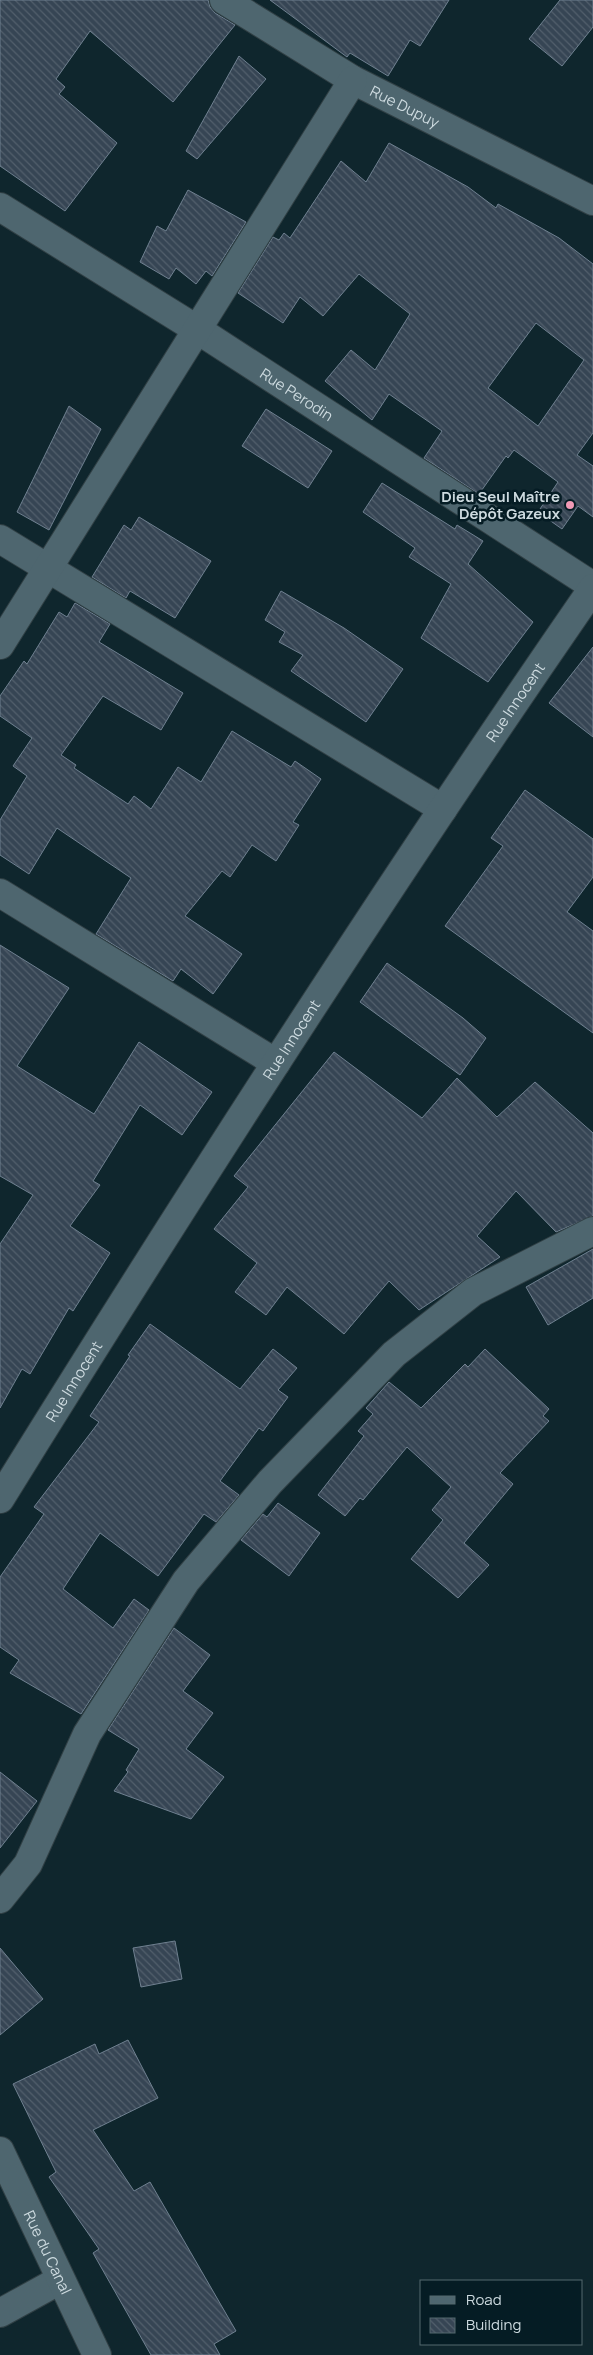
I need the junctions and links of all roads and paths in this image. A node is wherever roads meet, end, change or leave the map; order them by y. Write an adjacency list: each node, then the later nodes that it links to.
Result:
1 (224, 0): 2 (street, Rue Dupuy)
2 (353, 80): 3 (street, Rue Dupuy); 5 (street)
3 (593, 200)
4 (0, 207): 5 (street, Rue Perodin)
5 (198, 330): 7 (street); 8 (street, Rue Perodin)
6 (0, 539): 7 (street)
7 (49, 570): 10 (street); 11 (street)
8 (593, 587): 9 (street, Rue Innocent)
9 (585, 618): 11 (street, Rue Innocent)
10 (0, 645)
11 (443, 809): 13 (street, Rue Innocent)
12 (0, 893): 13 (street)
13 (276, 1063): 15 (street, Rue Innocent)
14 (593, 1231): 17 (street)
15 (8, 1470): 16 (street, Rue Innocent)
16 (0, 1499)
17 (0, 1899)
18 (0, 2151): 19 (street, Rue du Canal)
19 (60, 2280): 20 (street); 21 (street, Rue du Canal)
20 (0, 2313)
21 (96, 2355)

